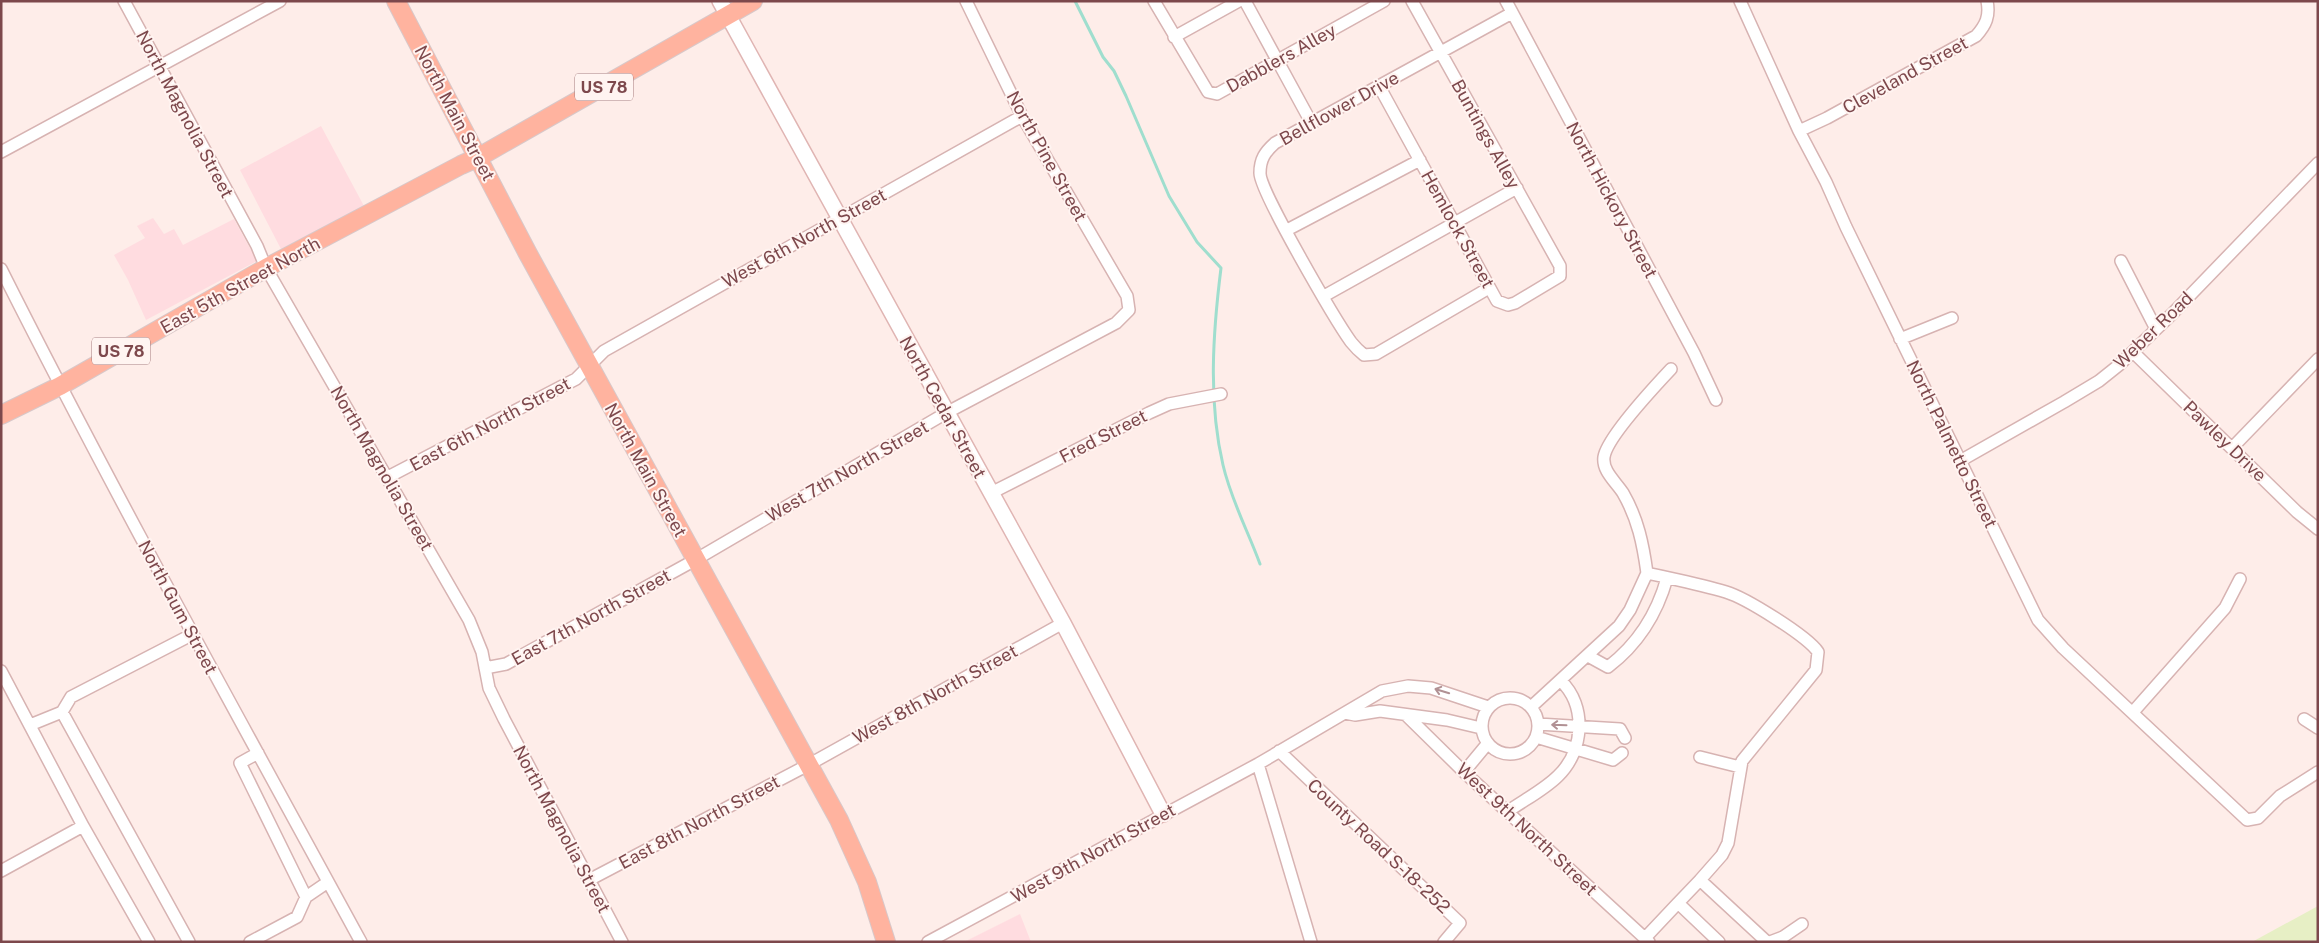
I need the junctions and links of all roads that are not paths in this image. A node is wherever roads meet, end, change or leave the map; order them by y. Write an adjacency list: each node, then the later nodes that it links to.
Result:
1 (124, 1): 19 (street, North Magnolia Street)
2 (280, 1): 19 (street)
3 (396, 1): 25 (main road, North Main Street)
4 (753, 1): 14 (main road, US 78)
5 (966, 1): 21 (street, North Pine Street)
6 (1154, 1): 16 (street, Dabblers Alley)
7 (1239, 1): 16 (street)
8 (1245, 1): 18 (street)
9 (1384, 1): 18 (street, Dabblers Alley)
10 (1412, 1): 17 (street, Buntings Alley)
11 (1506, 1): 15 (street, North Hickory Street)
12 (1987, 1): 23 (street, Cleveland Street)
13 (1742, 2): 23 (street, North Palmetto Street)
14 (724, 9): 25 (main road, US 78); 29 (street, North Cedar Street)
15 (1512, 13): 17 (street, Bellflower Drive); 48 (street, North Hickory Street)
16 (1174, 37): 18 (street, Dabblers Alley)
17 (1440, 52): 20 (street, Bellflower Drive); 28 (street, Buntings Alley)
18 (1278, 59): 22 (street)
19 (161, 68): 24 (street); 34 (street, North Magnolia Street)
20 (1379, 86): 22 (street, Bellflower Drive); 26 (street, Hemlock Street)
21 (1022, 116): 29 (street, West 6th North Street); 38 (street, North Pine Street)
22 (1312, 124): 31 (street, Bellflower Drive)
23 (1799, 131): 41 (street, North Palmetto Street)
24 (1, 152)
25 (480, 157): 34 (main road, East 5th Street North / US 78); 44 (main road, North Main Street)
26 (1420, 160): 30 (street, Hemlock Street); 31 (street)
27 (2318, 163): 40 (street, Weber Road)
28 (1517, 188): 30 (street); 33 (street, Buntings Alley)
29 (838, 218): 44 (street, West 6th North Street); 49 (street, North Cedar Street)
30 (1454, 223): 36 (street, Hemlock Street); 37 (street)
31 (1287, 230): 37 (street, Bellflower Drive)
32 (2121, 261): 40 (street)
33 (1560, 266): 36 (street, Hemlock Street)
34 (266, 268): 46 (main road, East 5th Street North / US 78); 53 (street, North Magnolia Street)
35 (1, 269): 46 (street, North Gum Street)
36 (1489, 288): 37 (street, Bellflower Drive)
37 (1324, 296)
38 (1129, 310): 49 (street, West 7th North Street)
39 (1952, 318): 41 (street)
40 (2156, 329): 42 (street, Weber Road)
41 (1900, 339): 52 (street, North Palmetto Street)
42 (2133, 352): 51 (street, Pawley Drive); 52 (street, Weber Road)
43 (2318, 359): 51 (street)
44 (590, 366): 53 (street, East 6th North Street); 56 (main road, North Main Street)
45 (1671, 369): 57 (street)
46 (60, 386): 50 (main road, East 5th Street North / US 78); 61 (street, North Gum Street)
47 (1221, 394): 54 (street, Fred Street)
48 (1716, 400)
49 (946, 413): 54 (street, North Cedar Street); 56 (street, West 7th North Street)
50 (1, 415)
51 (2232, 448): 55 (street, Pawley Drive)
52 (1960, 461): 71 (street, North Palmetto Street)
53 (388, 478): 63 (street, North Magnolia Street)
54 (991, 493): 60 (street, North Cedar Street)
55 (2318, 529)
56 (695, 560): 63 (street, East 7th North Street); 89 (main road, North Main Street)
57 (1647, 573): 58 (street); 62 (street)
58 (1667, 578): 62 (street); 90 (street)
59 (2240, 579): 71 (street)
60 (1063, 624): 89 (street, West 8th North Street); 94 (street, North Cedar Street)
61 (193, 634): 70 (street); 85 (street, North Gum Street)
62 (1588, 656): 65 (street)
63 (485, 668): 97 (street, North Magnolia Street)
64 (1, 671): 76 (street)
65 (1562, 681): 68 (street); 77 (street)
66 (1376, 694): 67 (street, West 9th North Street, one-way to 66); 69 (street); 72 (street, West 9th North Street)
67 (1488, 707): 68 (street); 78 (street)
68 (1531, 707): 75 (street)
69 (1380, 711): 72 (street, West 9th North Street); 73 (street, West 9th North Street)
70 (62, 712): 76 (street); 105 (street)
71 (2133, 712): 92 (street, North Palmetto Street)
72 (1345, 713): 84 (street, West 9th North Street)
73 (1406, 714): 78 (street, West 9th North Street); 91 (street, West 9th North Street)
74 (2304, 719): 79 (street)
75 (1538, 724): 77 (street, one-way to 75); 80 (street)
76 (30, 725): 95 (street)
77 (1580, 725): 81 (street); 83 (street)
78 (1481, 728): 82 (street)
79 (2318, 728)
80 (1536, 737): 82 (street); 83 (street)
81 (1625, 738)
82 (1488, 743): 91 (street)
83 (1574, 750): 86 (street); 93 (street)
84 (1279, 751): 88 (street, West 9th North Street); 112 (street, County Road S-18-252)
85 (258, 753): 99 (street, North Gum Street); 100 (street)
86 (1622, 753)
87 (1700, 757): 90 (street)
88 (1258, 764): 94 (street, West 9th North Street); 111 (street)
89 (808, 765): 97 (street, East 8th North Street); 109 (main road, North Main Street)
90 (1740, 767): 98 (street)
91 (1464, 772): 93 (street, West 9th North Street)
92 (2318, 772)
93 (1507, 812): 103 (street, West 9th North Street)
94 (1163, 814): 110 (street, West 9th North Street)
95 (83, 826): 96 (street); 104 (street)
96 (1, 871)
97 (589, 880): 108 (street, North Magnolia Street)
98 (1700, 880): 101 (street); 114 (street)
99 (328, 882): 100 (street); 107 (street, North Gum Street)
100 (306, 898): 106 (street)
101 (1678, 903): 103 (street); 113 (street)
102 (1802, 924): 114 (street)
103 (1647, 940)
104 (149, 942)
105 (189, 942)
106 (250, 942)
107 (361, 942)
108 (622, 942)
109 (886, 942)
110 (928, 942)
111 (1310, 942)
112 (1444, 942)
113 (1719, 942)
114 (1768, 942)

